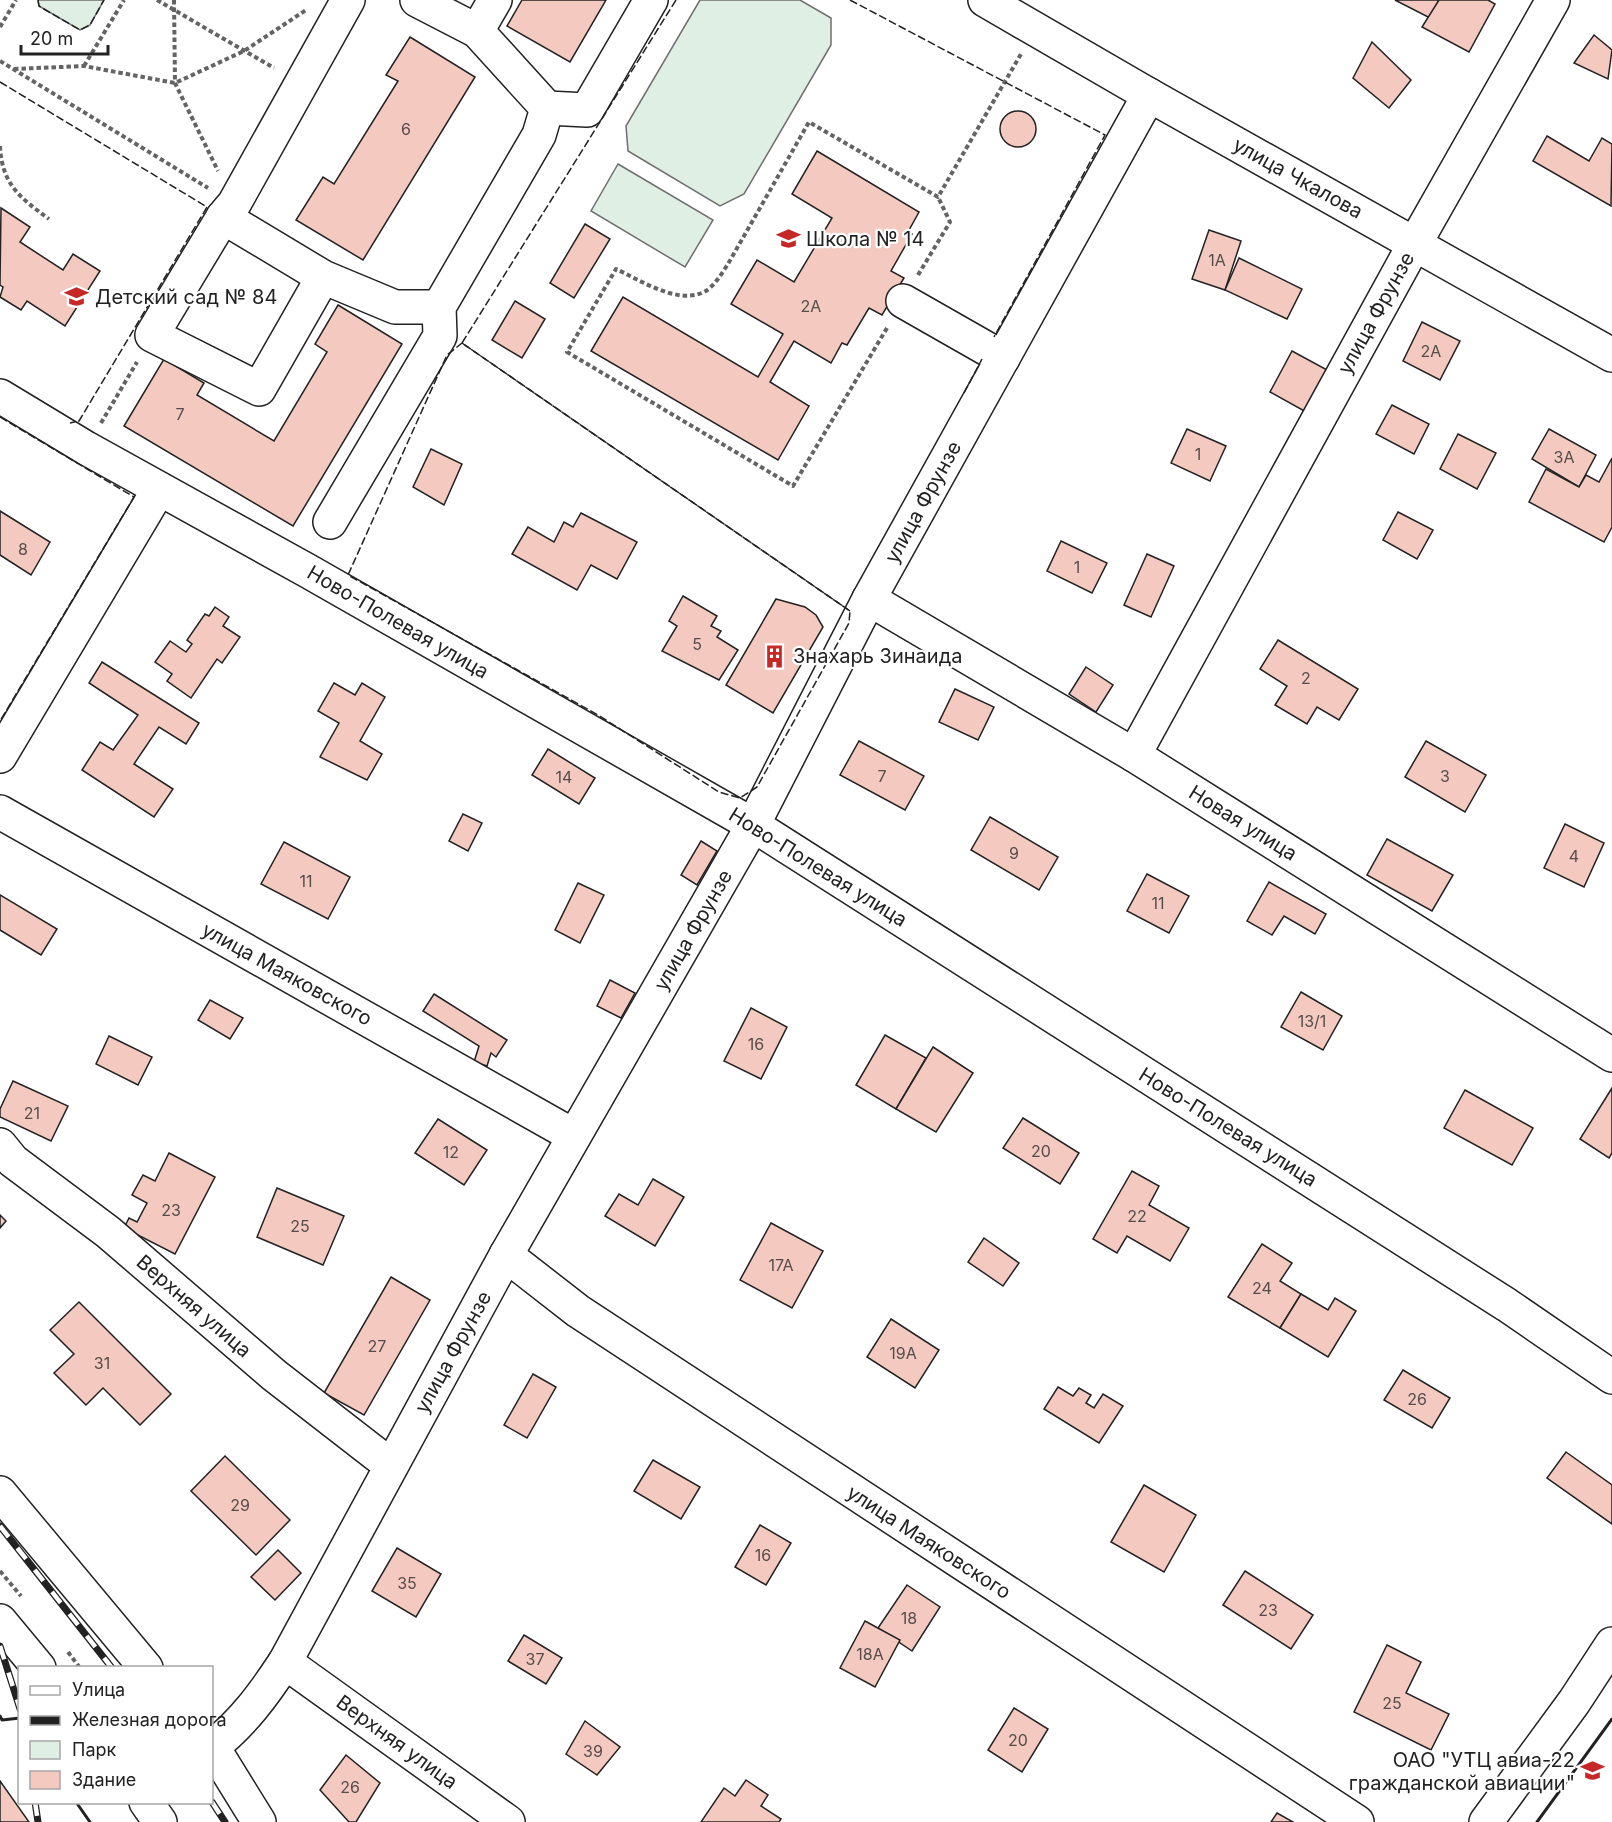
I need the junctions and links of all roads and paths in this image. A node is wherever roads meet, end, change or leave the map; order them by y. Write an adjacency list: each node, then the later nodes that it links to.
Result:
1 (16, 0): 13 (path)
2 (124, 0): 18 (path)
3 (158, 0): 12 (path)
4 (174, 0): 12 (path)
5 (348, 0): 21 (street)
6 (417, 0): 15 (street)
7 (495, 0): 15 (street)
8 (651, 0): 23 (street)
9 (985, 0): 14 (street, улица Чкалова)
10 (1553, 0): 28 (street, улица Фрунзе)
11 (312, 6): 16 (path)
12 (175, 10): 16 (path); 20 (path)
13 (0, 27)
14 (1037, 28): 22 (street, улица Чкалова); 25 (path)
15 (477, 31): 23 (street)
16 (244, 51): 20 (path); 21 (path)
17 (0, 61): 19 (path)
18 (84, 66): 19 (path); 20 (path)
19 (14, 69): 26 (path)
20 (175, 83): 26 (path)
21 (300, 84): 26 (street)
22 (1149, 95): 28 (street, улица Чкалова); 34 (street, улица Фрунзе)
23 (547, 108): 31 (street)
24 (0, 146): 27 (path)
25 (938, 197): 30 (path); 30 (path)
26 (229, 211): 29 (street); 32 (street)
27 (49, 219)
28 (1415, 242): 33 (street, улица Чкалова); 40 (street, улица Фрунзе)
29 (323, 277): 31 (street); 32 (street)
30 (903, 301): 34 (street)
31 (439, 307): 38 (street)
32 (152, 335): 36 (path)
33 (1612, 355)
34 (1003, 358): 39 (street, улица Фрунзе)
35 (0, 396): 36 (street, Ново-Полевая улица)
36 (86, 448): 37 (street, Ново-Полевая улица)
37 (159, 489): 41 (street); 43 (street, Ново-Полевая улица)
38 (330, 522)
39 (868, 599): 40 (street, Новая улица); 43 (street, улица Фрунзе)
40 (1134, 755): 44 (street, Новая улица)
41 (0, 756)
42 (0, 812): 45 (street, улица Маяковского)
43 (753, 825): 45 (street, улица Фрунзе); 48 (street, Ново-Полевая улица)
44 (1612, 1055)
45 (574, 1136): 47 (street, улица Фрунзе)
46 (0, 1145): 49 (street, Верхняя улица)
47 (506, 1255): 49 (street, улица Фрунзе); 62 (street, улица Маяковского)
48 (1612, 1377)
49 (390, 1465): 53 (street, улица Фрунзе)
50 (0, 1493): 55 (street)
51 (0, 1621): 54 (street)
52 (1612, 1644): 63 (street)
53 (285, 1662): 56 (street, улица Фрунзе); 61 (street, Верхняя улица)
54 (37, 1666)
55 (144, 1666)
56 (213, 1745)
57 (213, 1748): 60 (street)
58 (147, 1804): 59 (street)
59 (160, 1822)
60 (259, 1822)
61 (508, 1822)
62 (1357, 1822)
63 (1486, 1822)

